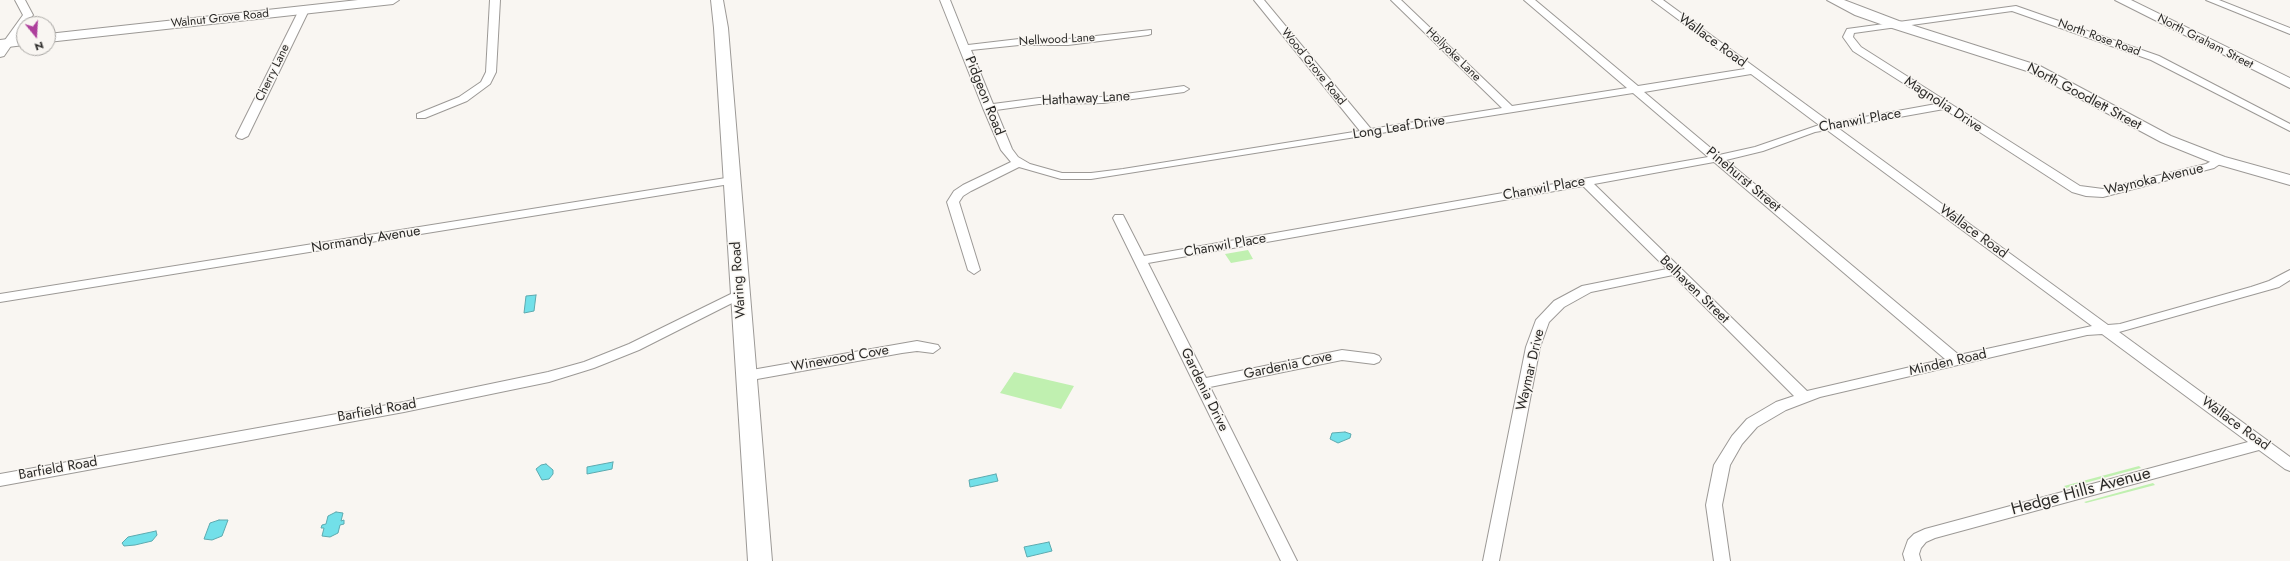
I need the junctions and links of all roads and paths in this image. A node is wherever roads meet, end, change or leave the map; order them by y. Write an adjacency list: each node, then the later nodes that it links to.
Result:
1 (20, 0): 20 (street)
2 (393, 0): 13 (main road, Walnut Grove Road)
3 (495, 0): 29 (street)
4 (717, 0): 39 (main road, Waring Road)
5 (945, 0): 21 (street, Pidgeon Road)
6 (1259, 0): 32 (street, Wood Grove Road)
7 (1396, 0): 28 (street, Hollyoke Lane)
8 (1529, 0): 25 (street, Pinehurst Street)
9 (1657, 0): 22 (street, Wallace Road)
10 (1833, 0): 15 (main road, North Goodlett Street)
11 (2121, 0): 23 (main road, North Graham Street)
12 (2211, 0): 16 (street)
13 (379, 1): 14 (main road, Walnut Grove Road)
14 (304, 10): 18 (main road, Walnut Grove Road); 33 (street, Cherry Lane)
15 (1894, 24): 26 (street, Magnolia Drive); 31 (street, North Rose Road); 35 (main road, North Goodlett Street)
16 (2287, 29)
17 (1148, 32): 21 (street, Nellwood Lane)
18 (56, 37)
19 (16, 43): 20 (main road)
20 (3, 47)
21 (965, 48): 27 (street, Pidgeon Road)
22 (1753, 71): 25 (street, Long Leaf Drive); 30 (street, Wallace Road)
23 (2290, 84)
24 (1184, 89): 27 (street, Hathaway Lane)
25 (1636, 90): 28 (street, Long Leaf Drive); 34 (street, Pinehurst Street)
26 (1945, 106): 30 (street, Chanwil Place); 41 (street, Magnolia Drive)
27 (988, 108): 36 (street, Pidgeon Road)
28 (1510, 110): 32 (street, Long Leaf Drive)
29 (421, 116)
30 (1828, 126): 34 (street, Chanwil Place); 49 (street, Wallace Road)
31 (2290, 128)
32 (1368, 133): 37 (street, Long Leaf Drive)
33 (242, 136)
34 (1717, 158): 40 (street, Chanwil Place); 52 (street, Pinehurst Street)
35 (2219, 160): 38 (main road, North Goodlett Street); 41 (street, Waynoka Avenue)
36 (1019, 162): 37 (street, Pidgeon Road); 44 (street)
37 (1044, 172)
38 (2290, 180)
39 (732, 181): 47 (main road, Waring Road); 48 (street, Normandy Avenue)
40 (1585, 181): 43 (street, Chanwil Place); 45 (street, Belhaven Street)
41 (2086, 195)
42 (1119, 218): 43 (street, Gardenia Drive)
43 (1140, 261): 54 (street, Gardenia Drive)
44 (974, 270)
45 (1675, 271): 55 (street, Belhaven Street); 62 (street, Waymar Drive)
46 (2290, 274): 49 (street, Minden Road)
47 (739, 294): 53 (main road, Waring Road); 58 (street, Barfield Road)
48 (0, 298)
49 (2106, 330): 52 (street, Minden Road); 56 (street, Wallace Road)
50 (934, 348): 53 (street, Winewood Cove)
51 (1374, 359): 54 (street, Gardenia Cove)
52 (1958, 360): 55 (street, Minden Road)
53 (746, 376): 60 (main road, Waring Road)
54 (1201, 384): 61 (street, Gardenia Drive)
55 (1804, 397): 63 (street, Minden Road)
56 (2262, 444): 57 (street, Wallace Road); 59 (street, Hedge Hills Avenue)
57 (2290, 465)
58 (0, 480)
59 (1912, 558)
60 (760, 561)
61 (1289, 561)
62 (1491, 561)
63 (1722, 561)

